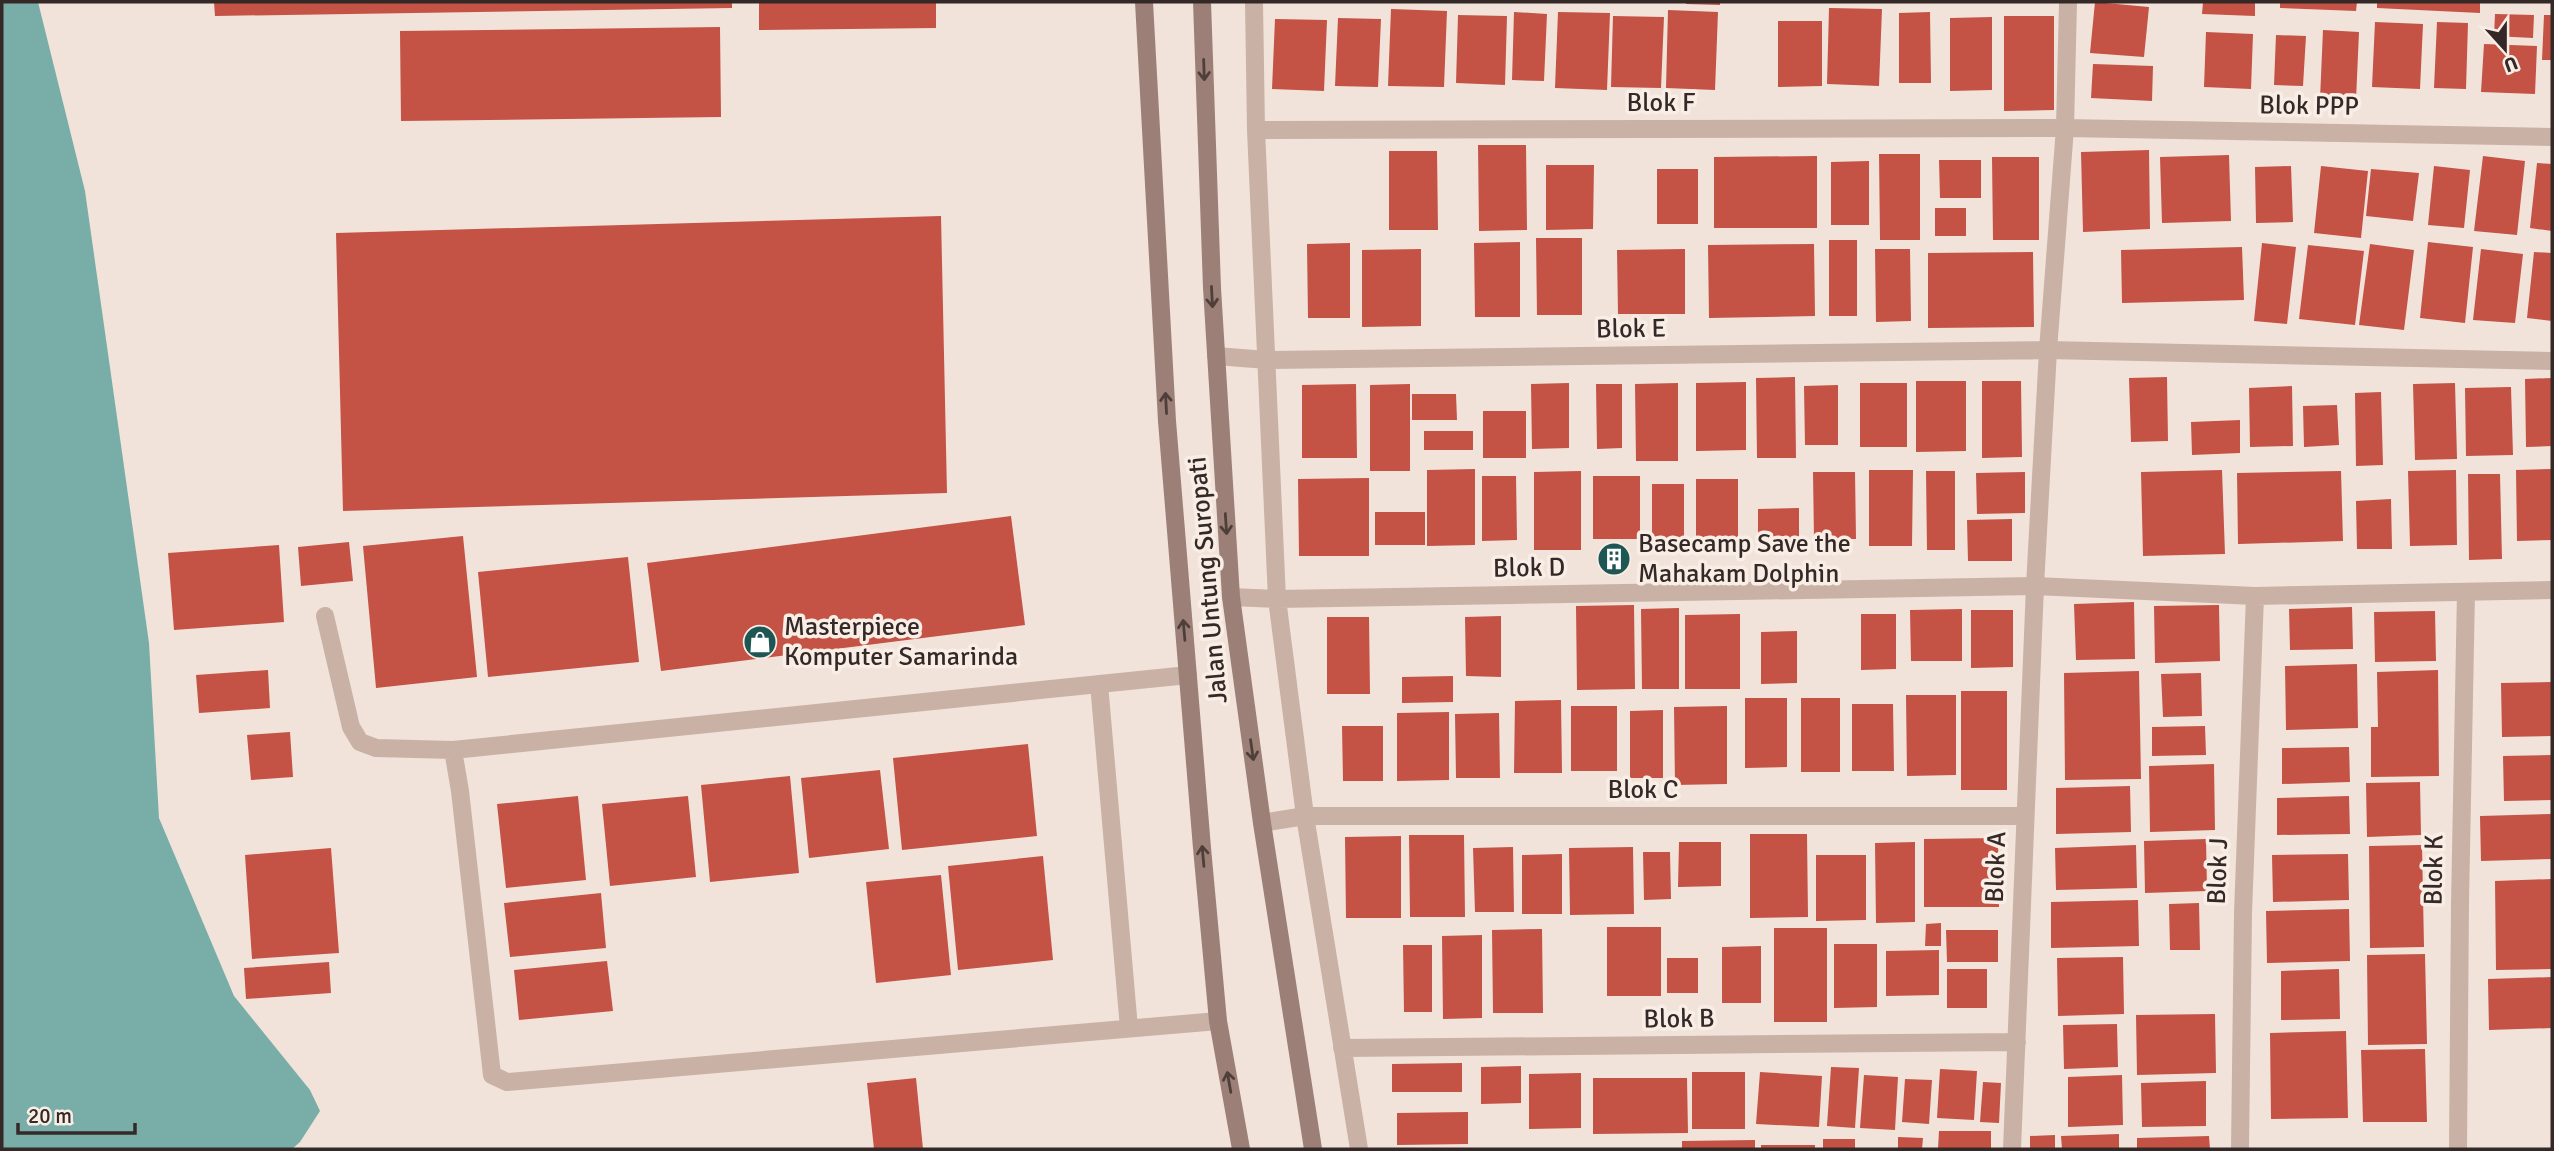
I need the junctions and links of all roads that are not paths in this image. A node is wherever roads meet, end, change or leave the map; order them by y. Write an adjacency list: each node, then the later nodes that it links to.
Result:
1 (1144, 2): 19 (main road, Jalan Untung Suropati, one-way to 1)
2 (1202, 2): 9 (main road, Jalan Untung Suropati, one-way to 9)
3 (1254, 2): 6 (street)
4 (2068, 2): 5 (street, Blok A)
5 (2065, 128): 6 (street, Blok F); 7 (street, Blok PPP); 8 (street, Blok A)
6 (1256, 130): 10 (street)
7 (2552, 137)
8 (2048, 350): 10 (street, Blok E); 11 (street, Blok E); 12 (street, Blok A)
9 (1216, 356): 10 (street, Blok E); 16 (main road, Jalan Untung Suropati, one-way to 16)
10 (1268, 360): 17 (street)
11 (2552, 361)
12 (2035, 586): 15 (street, Blok D); 17 (street, Blok D); 23 (street, Blok A)
13 (2552, 590): 14 (street, Blok D)
14 (2466, 592): 15 (street, Blok D); 34 (street, Blok K)
15 (2255, 596): 33 (street, Blok J)
16 (1231, 597): 17 (street, Blok D); 24 (main road, Jalan Untung Suropati, one-way to 24)
17 (1277, 599): 22 (street)
18 (325, 616): 21 (street)
19 (1188, 675): 20 (street); 25 (main road, Jalan Untung Suropati, one-way to 19)
20 (1099, 684): 21 (street); 26 (street)
21 (453, 750): 26 (street)
22 (1305, 816): 23 (street, Blok C); 24 (street, Blok C); 28 (street)
23 (2024, 816): 27 (street, Blok A)
24 (1262, 822): 30 (main road, Jalan Untung Suropati)
25 (1218, 1021): 26 (street); 29 (main road, Jalan Untung Suropati, one-way to 25)
26 (1129, 1028)
27 (2017, 1042): 28 (street, Blok B); 32 (street, Blok A)
28 (1342, 1048): 31 (street)
29 (1241, 1149)
30 (1314, 1149)
31 (1359, 1149)
32 (2012, 1149)
33 (2240, 1149)
34 (2458, 1149)

